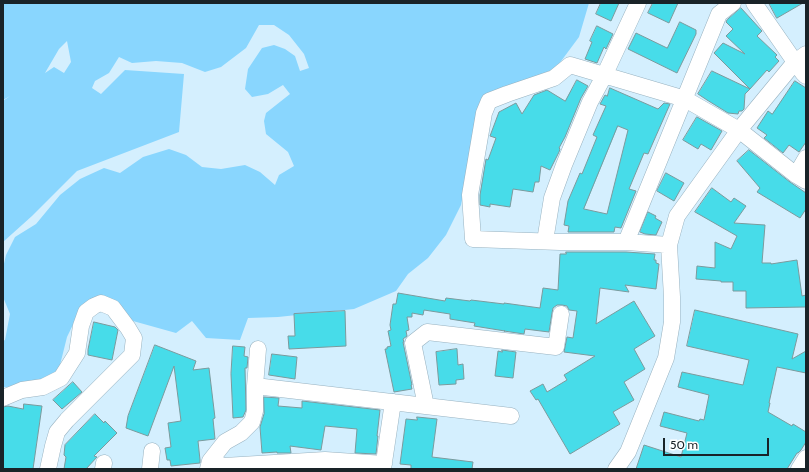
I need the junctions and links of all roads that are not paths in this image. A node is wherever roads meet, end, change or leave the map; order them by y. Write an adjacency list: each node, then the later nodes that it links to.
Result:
1 (638, 3): 5 (street)
2 (733, 3): 7 (street)
3 (754, 3): 4 (street)
4 (800, 58): 6 (street); 8 (street)
5 (604, 76): 7 (street); 11 (street); 11 (street)
6 (806, 76)
7 (685, 99): 8 (street); 12 (street)
8 (740, 130): 10 (street); 13 (street)
9 (806, 158): 10 (street)
10 (801, 178)
11 (545, 241): 12 (street)
12 (626, 242): 13 (street)
13 (669, 245): 27 (street)
14 (561, 314): 19 (street)
15 (258, 349): 16 (street)
16 (255, 386): 18 (street); 23 (street)
17 (3, 398): 25 (street)
18 (393, 402): 19 (street); 24 (street)
19 (426, 406): 20 (street)
20 (511, 416)
21 (152, 452): 26 (street)
22 (806, 458): 28 (street)
23 (209, 465): 24 (street)
24 (384, 467)
25 (48, 469)
26 (150, 469)
27 (616, 469)
28 (799, 469)

